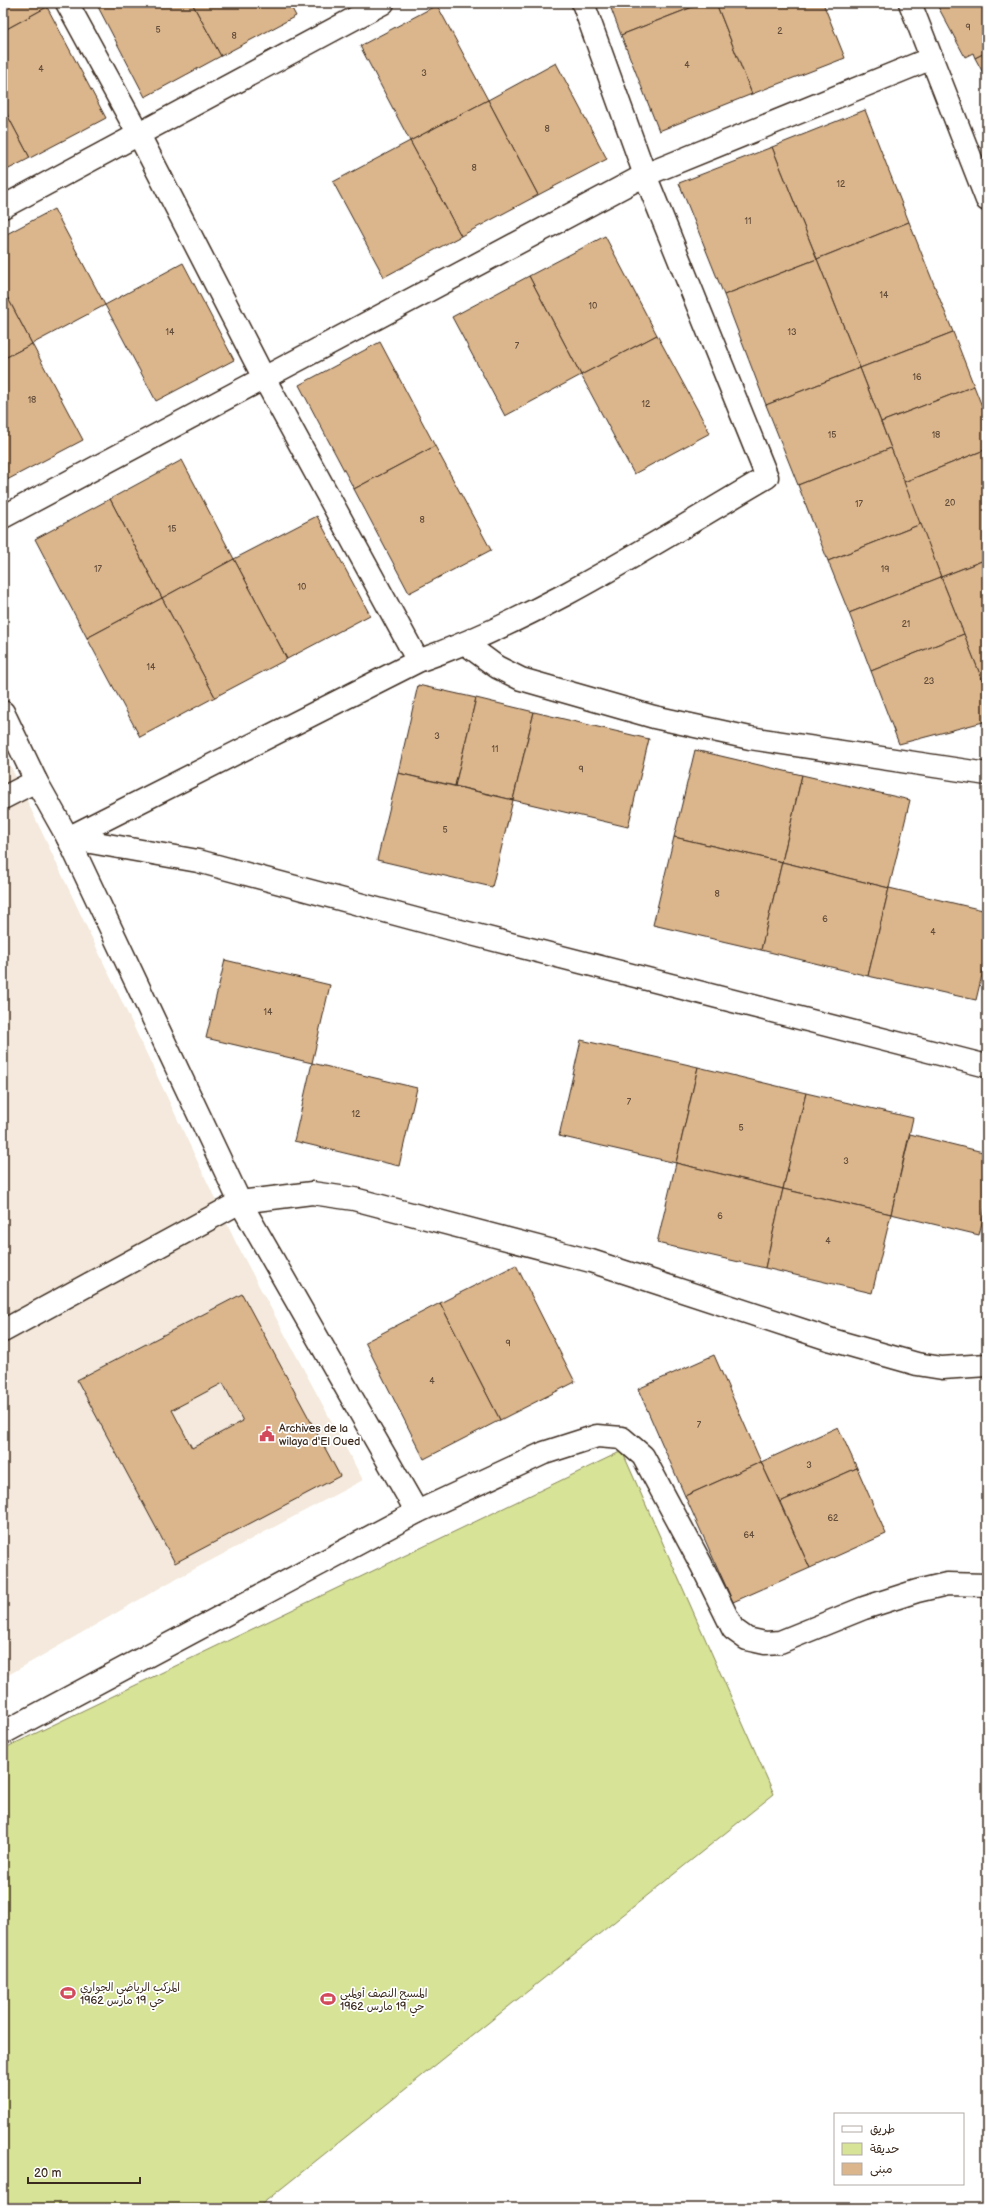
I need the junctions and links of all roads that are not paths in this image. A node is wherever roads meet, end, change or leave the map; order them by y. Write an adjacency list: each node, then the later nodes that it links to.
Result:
1 (67, 3): 6 (street)
2 (383, 3): 6 (street)
3 (583, 3): 7 (street)
4 (910, 3): 5 (street)
5 (932, 58): 7 (street); 8 (street)
6 (139, 135): 9 (street); 10 (street)
7 (645, 175): 10 (street); 12 (street)
8 (985, 187)
9 (3, 207)
10 (264, 378): 11 (street); 13 (street)
11 (3, 517)
12 (466, 644): 13 (street); 15 (street)
13 (418, 661): 18 (street)
14 (3, 712): 16 (street)
15 (987, 774)
16 (36, 781): 17 (street); 18 (street)
17 (3, 798)
18 (68, 838): 19 (street); 20 (street)
19 (987, 1066)
20 (240, 1202): 21 (street); 22 (street); 23 (street)
21 (3, 1331)
22 (987, 1365)
23 (417, 1512): 24 (street); 25 (street)
24 (987, 1585)
25 (3, 1733)

